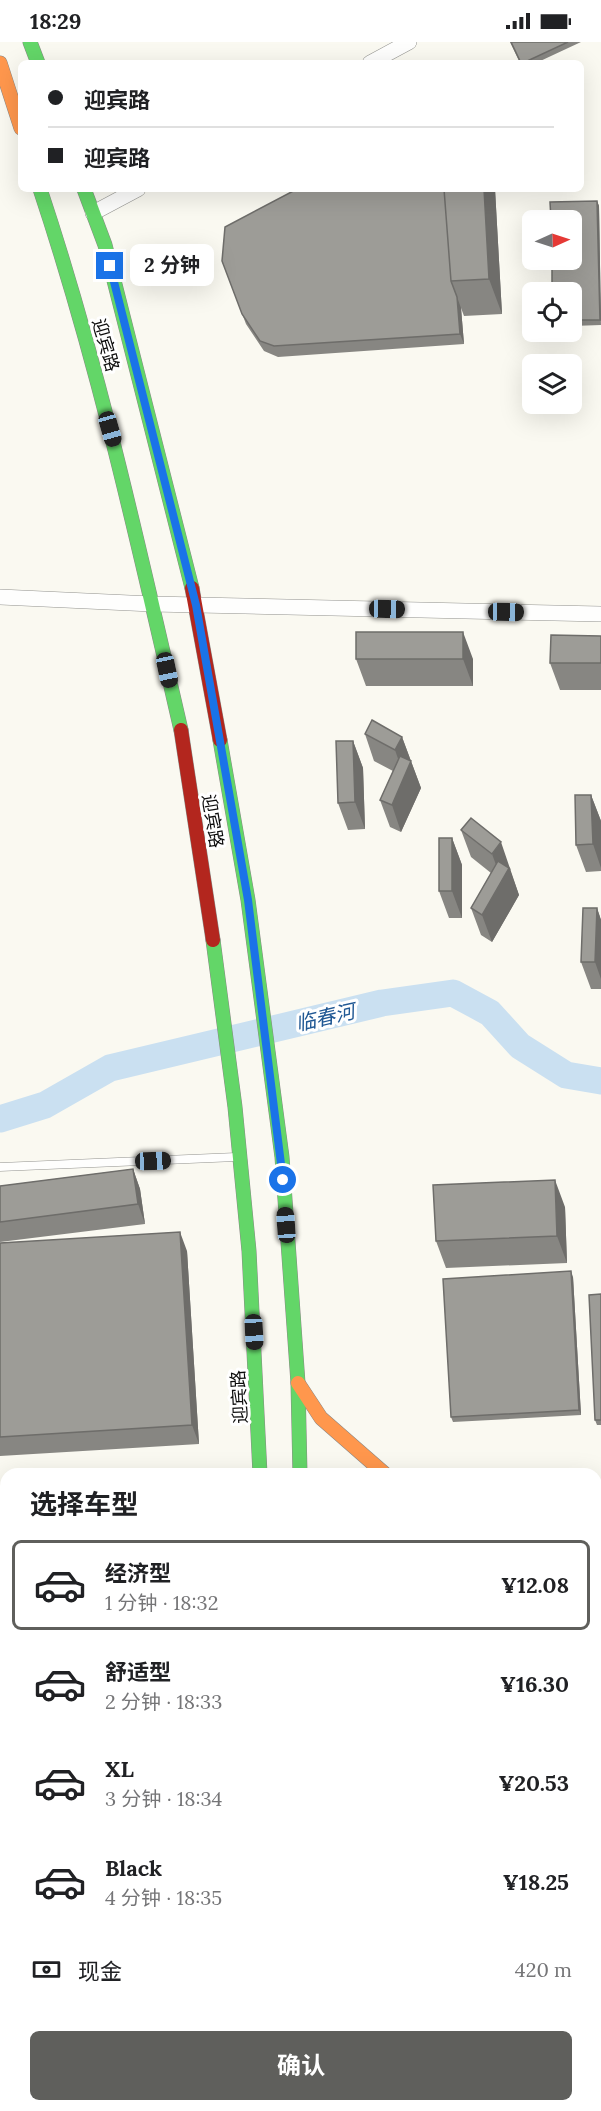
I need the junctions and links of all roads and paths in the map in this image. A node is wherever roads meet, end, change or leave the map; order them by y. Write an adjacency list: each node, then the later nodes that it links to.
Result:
1 (30, 42): 3 (main road)
2 (409, 42): 4 (street)
3 (37, 60)
4 (376, 60)
5 (0, 63): 6 (main road)
6 (18, 119)
7 (41, 192): 12 (main road, 迎宾路)
8 (85, 192): 10 (main road, 迎宾路)
9 (132, 192): 10 (street)
10 (93, 213): 13 (main road, 迎宾路)
11 (0, 597): 12 (street)
12 (152, 603): 13 (street); 15 (main road, 迎宾路)
13 (196, 605): 14 (street); 17 (main road, 迎宾路)
14 (601, 614)
15 (240, 1157): 16 (lane); 18 (main road, 迎宾路)
16 (0, 1167)
17 (298, 1383): 19 (main road, 迎宾路); 20 (main road)
18 (260, 1468)
19 (300, 1468)
20 (378, 1468)

